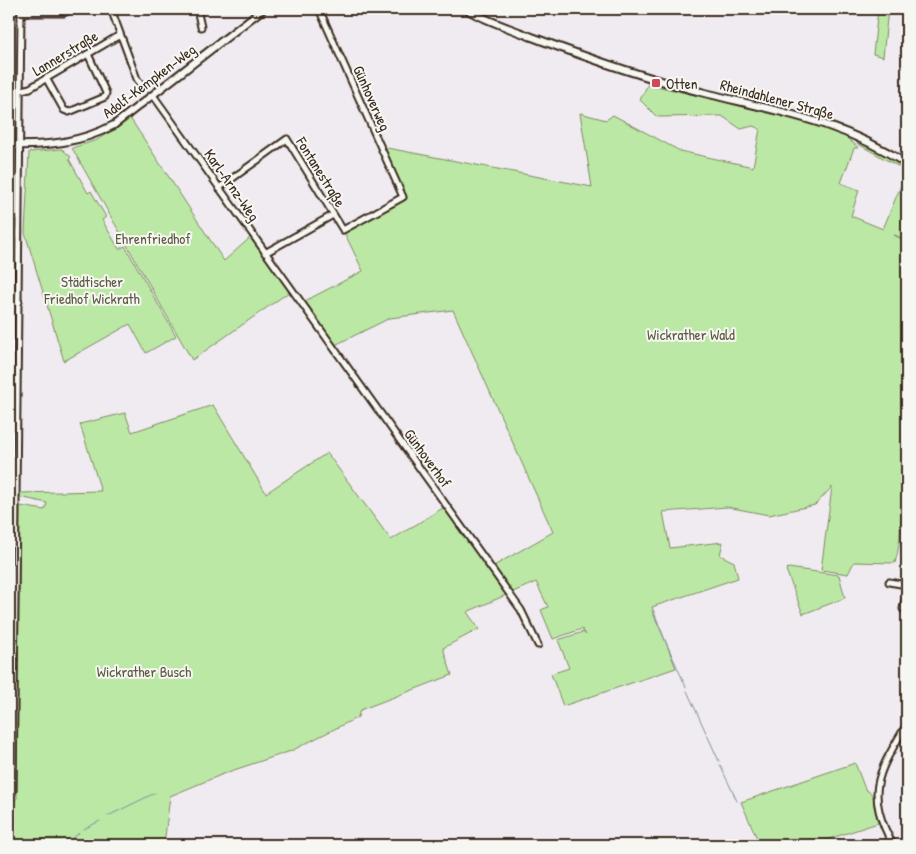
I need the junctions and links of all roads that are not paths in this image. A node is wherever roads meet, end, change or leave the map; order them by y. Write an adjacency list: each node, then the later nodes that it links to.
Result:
1 (70, 9): 7 (street)
2 (111, 9): 9 (street)
3 (197, 9): 8 (street)
4 (263, 9): 14 (main road, Adolf-Kempken-Weg)
5 (319, 9): 19 (street, Günhoverweg)
6 (466, 9): 17 (main road, Rheindahlener Straße)
7 (21, 11): 13 (street)
8 (201, 27)
9 (120, 35): 10 (street, Lannerstraße); 12 (street)
10 (88, 54): 11 (street, Lannerstraße); 11 (street)
11 (46, 78): 13 (street, Lannerstraße)
12 (140, 83)
13 (21, 90): 16 (street)
14 (153, 95): 16 (main road, Adolf-Kempken-Weg); 18 (street, Karl-Arnz-Weg)
15 (9, 145): 16 (main road, Adolf-Kempken-Weg)
16 (20, 146): 24 (street)
17 (907, 164)
18 (219, 188): 20 (street, Fontanestraße); 21 (street, Karl-Arnz-Weg)
19 (403, 197): 20 (street, Fontanestraße)
20 (333, 215): 21 (street)
21 (265, 253): 22 (street, Karl-Arnz-Weg)
22 (292, 289): 30 (street, Günhoverhof)
23 (9, 302): 24 (street)
24 (19, 302): 26 (street)
25 (890, 582): 27 (street)
26 (12, 585): 32 (street)
27 (907, 585)
28 (907, 589): 29 (street)
29 (903, 609)
30 (538, 645)
31 (907, 724): 33 (street)
32 (10, 799)
33 (893, 845)

